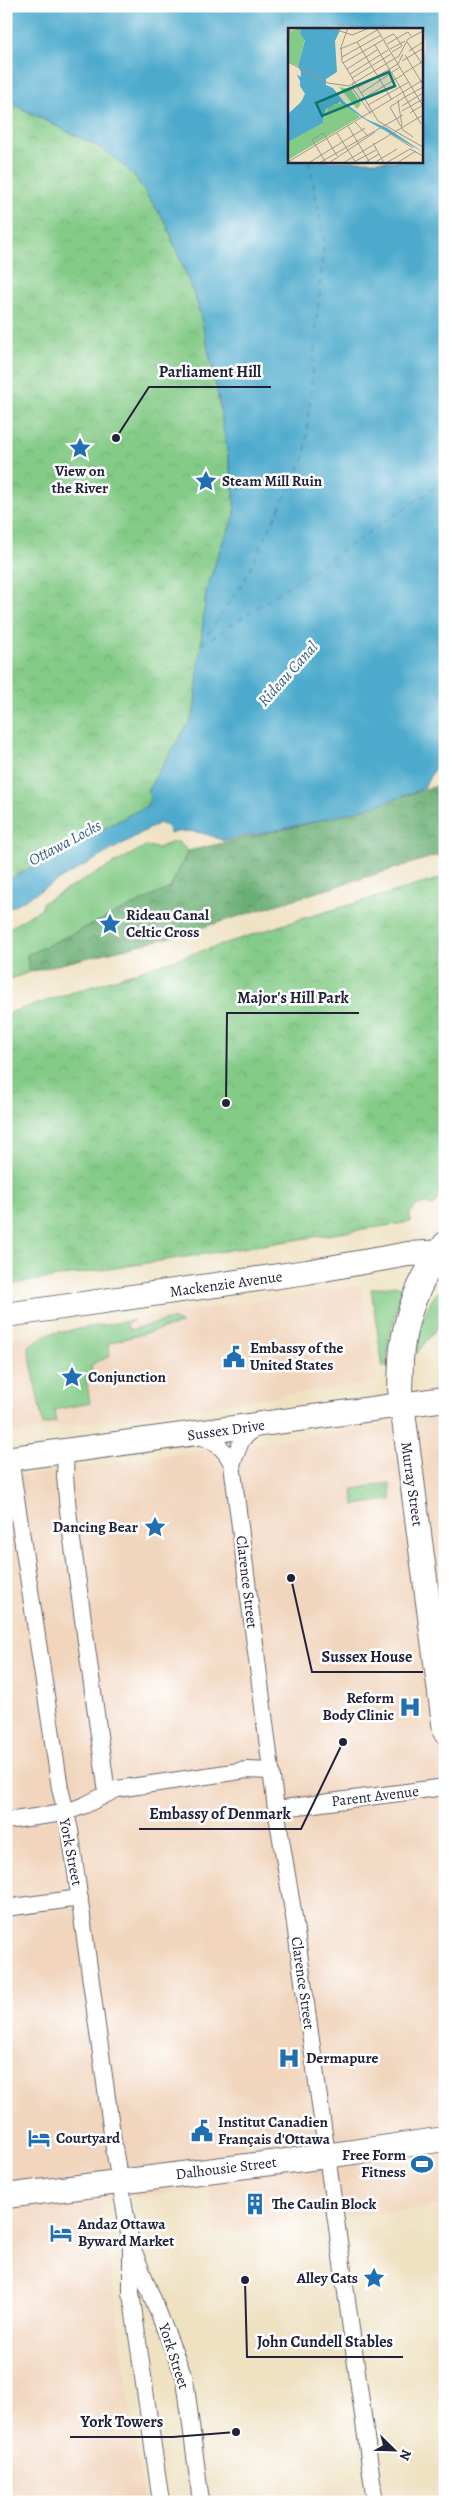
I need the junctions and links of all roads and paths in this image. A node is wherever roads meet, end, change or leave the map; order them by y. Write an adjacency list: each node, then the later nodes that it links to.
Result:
1 (443, 1249): 2 (main road, Mackenzie Avenue); 4 (main road, Murray Street)
2 (6, 1315)
3 (445, 1399): 4 (main road, Sussex Drive)
4 (401, 1406): 5 (main road, Sussex Drive); 10 (main road, Murray Street)
5 (260, 1425): 6 (main road, Sussex Drive); 9 (street, Clarence Street)
6 (196, 1434): 7 (main road, Sussex Drive); 9 (street, Clarence Street)
7 (66, 1451): 8 (main road, Sussex Drive); 13 (street)
8 (8, 1459): 15 (street, York Street)
9 (232, 1464): 11 (street, Clarence Street)
10 (445, 1731)
11 (271, 1771): 13 (street); 14 (street, Clarence Street)
12 (445, 1787): 14 (street, Parent Avenue)
13 (107, 1793): 15 (street)
14 (276, 1809): 20 (street, Clarence Street)
15 (64, 1813): 16 (street); 17 (street, York Street)
16 (6, 1821)
17 (80, 1898): 18 (street); 21 (street, York Street)
18 (6, 1908)
19 (445, 2139): 20 (main road, Dalhousie Street)
20 (328, 2156): 21 (main road, Dalhousie Street); 26 (street, Clarence Street)
21 (121, 2181): 22 (main road, Dalhousie Street); 23 (street, York Street)
22 (6, 2196)
23 (131, 2245): 24 (street, York Street); 25 (street, York Street)
24 (161, 2502)
25 (202, 2502)
26 (375, 2502)

